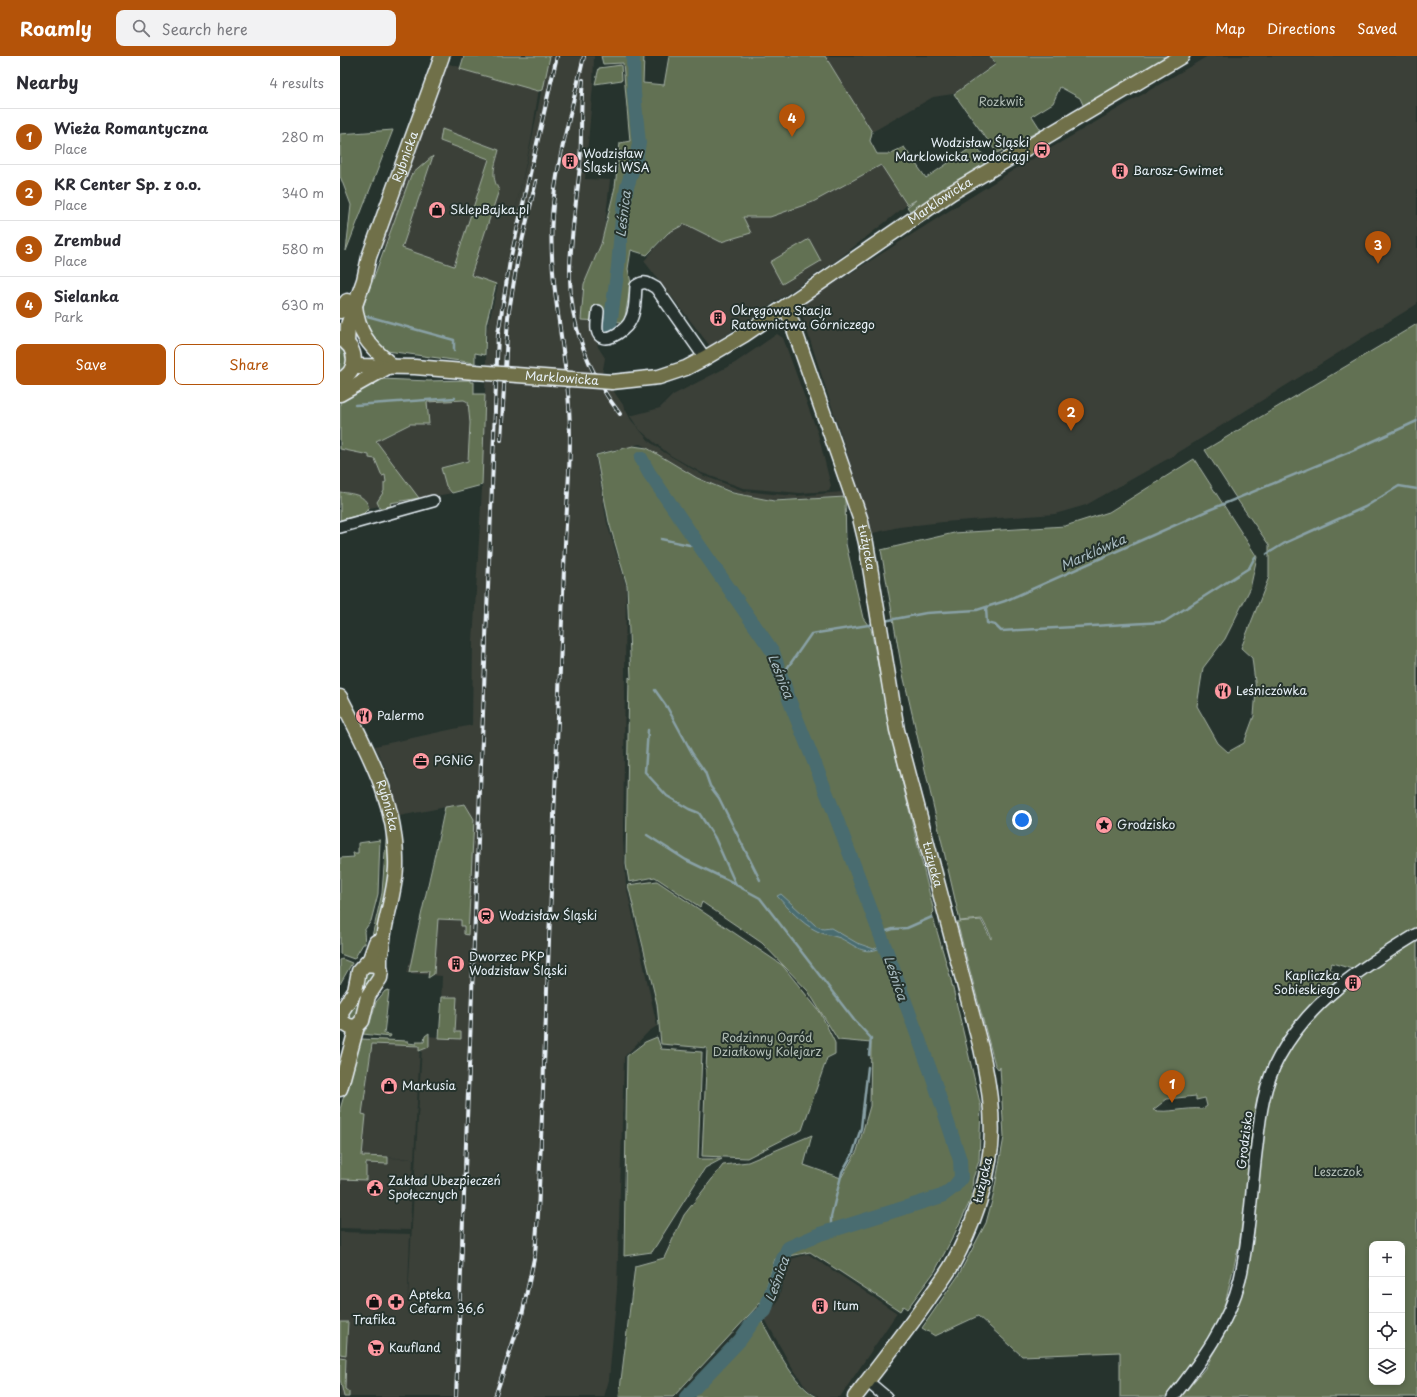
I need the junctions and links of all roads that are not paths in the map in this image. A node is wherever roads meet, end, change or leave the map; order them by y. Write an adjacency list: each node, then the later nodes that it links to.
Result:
1 (442, 56): 3 (main road, Rybnicka)
2 (1182, 56): 4 (main road, Marklowicka)
3 (348, 305): 6 (main road, Rybnicka); 7 (main road, Rybnicka); 10 (main road)
4 (786, 306): 8 (main road, Marklowicka); 23 (main road, Łużycka)
5 (598, 311): 8 (street)
6 (340, 324)
7 (344, 340): 9 (main road)
8 (705, 358): 10 (main road, Marklowicka, bridge)
9 (354, 361): 10 (main road, Marklowicka); 11 (main road)
10 (388, 364): 12 (main road)
11 (340, 380)
12 (340, 394)
13 (433, 501): 14 (street)
14 (340, 527)
15 (340, 697): 16 (main road, Rybnicka)
16 (386, 924): 18 (main road, Rybnicka); 19 (main road, Rybnicka)
17 (1417, 934): 26 (street, Grodzisko)
18 (366, 964): 19 (main road); 20 (main road, Rybnicka)
19 (380, 968): 20 (main road, Rybnicka)
20 (344, 1019): 21 (main road); 22 (main road)
21 (340, 1062)
22 (340, 1089)
23 (867, 1381): 24 (main road, Łużycka); 25 (street)
24 (855, 1397)
25 (886, 1397)
26 (1174, 1397)

